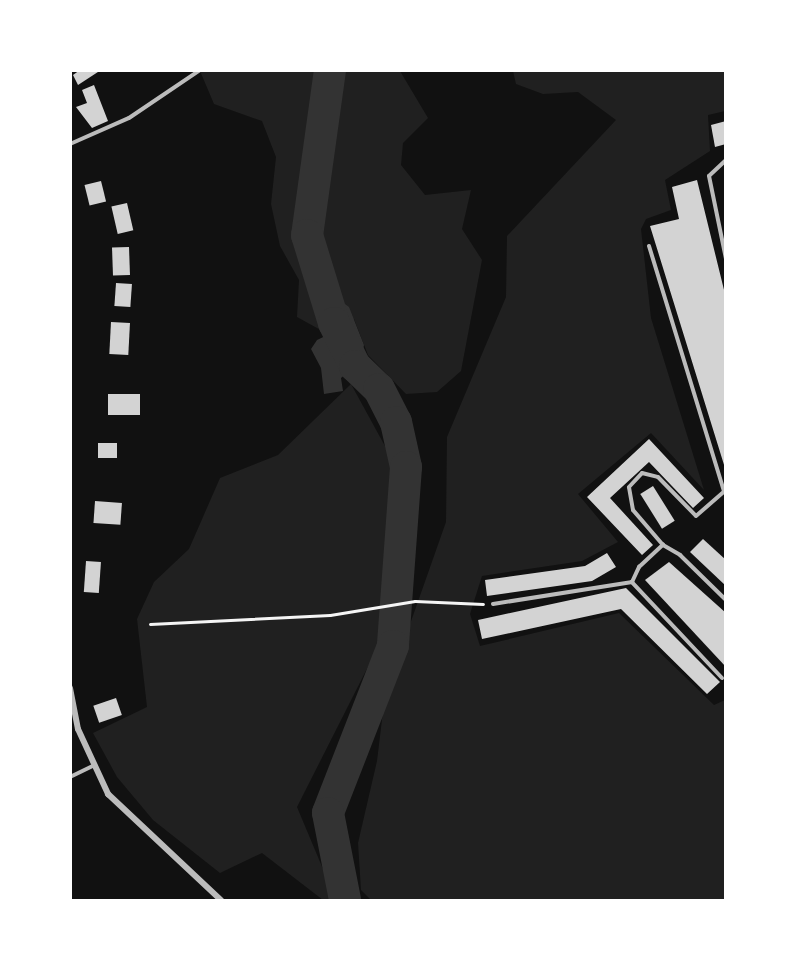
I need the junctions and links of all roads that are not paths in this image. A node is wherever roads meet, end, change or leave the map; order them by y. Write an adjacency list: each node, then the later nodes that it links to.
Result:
1 (200, 70): 2 (lane)
2 (70, 144)
3 (726, 160): 5 (lane)
4 (649, 246): 6 (lane)
5 (726, 259)
6 (725, 491): 7 (lane)
7 (663, 545): 8 (lane); 9 (lane)
8 (632, 582): 10 (lane); 11 (lane)
9 (726, 600)
10 (493, 604)
11 (722, 678)
12 (70, 688): 13 (street)
13 (95, 765): 14 (lane); 15 (street)
14 (70, 777)
15 (221, 900)

